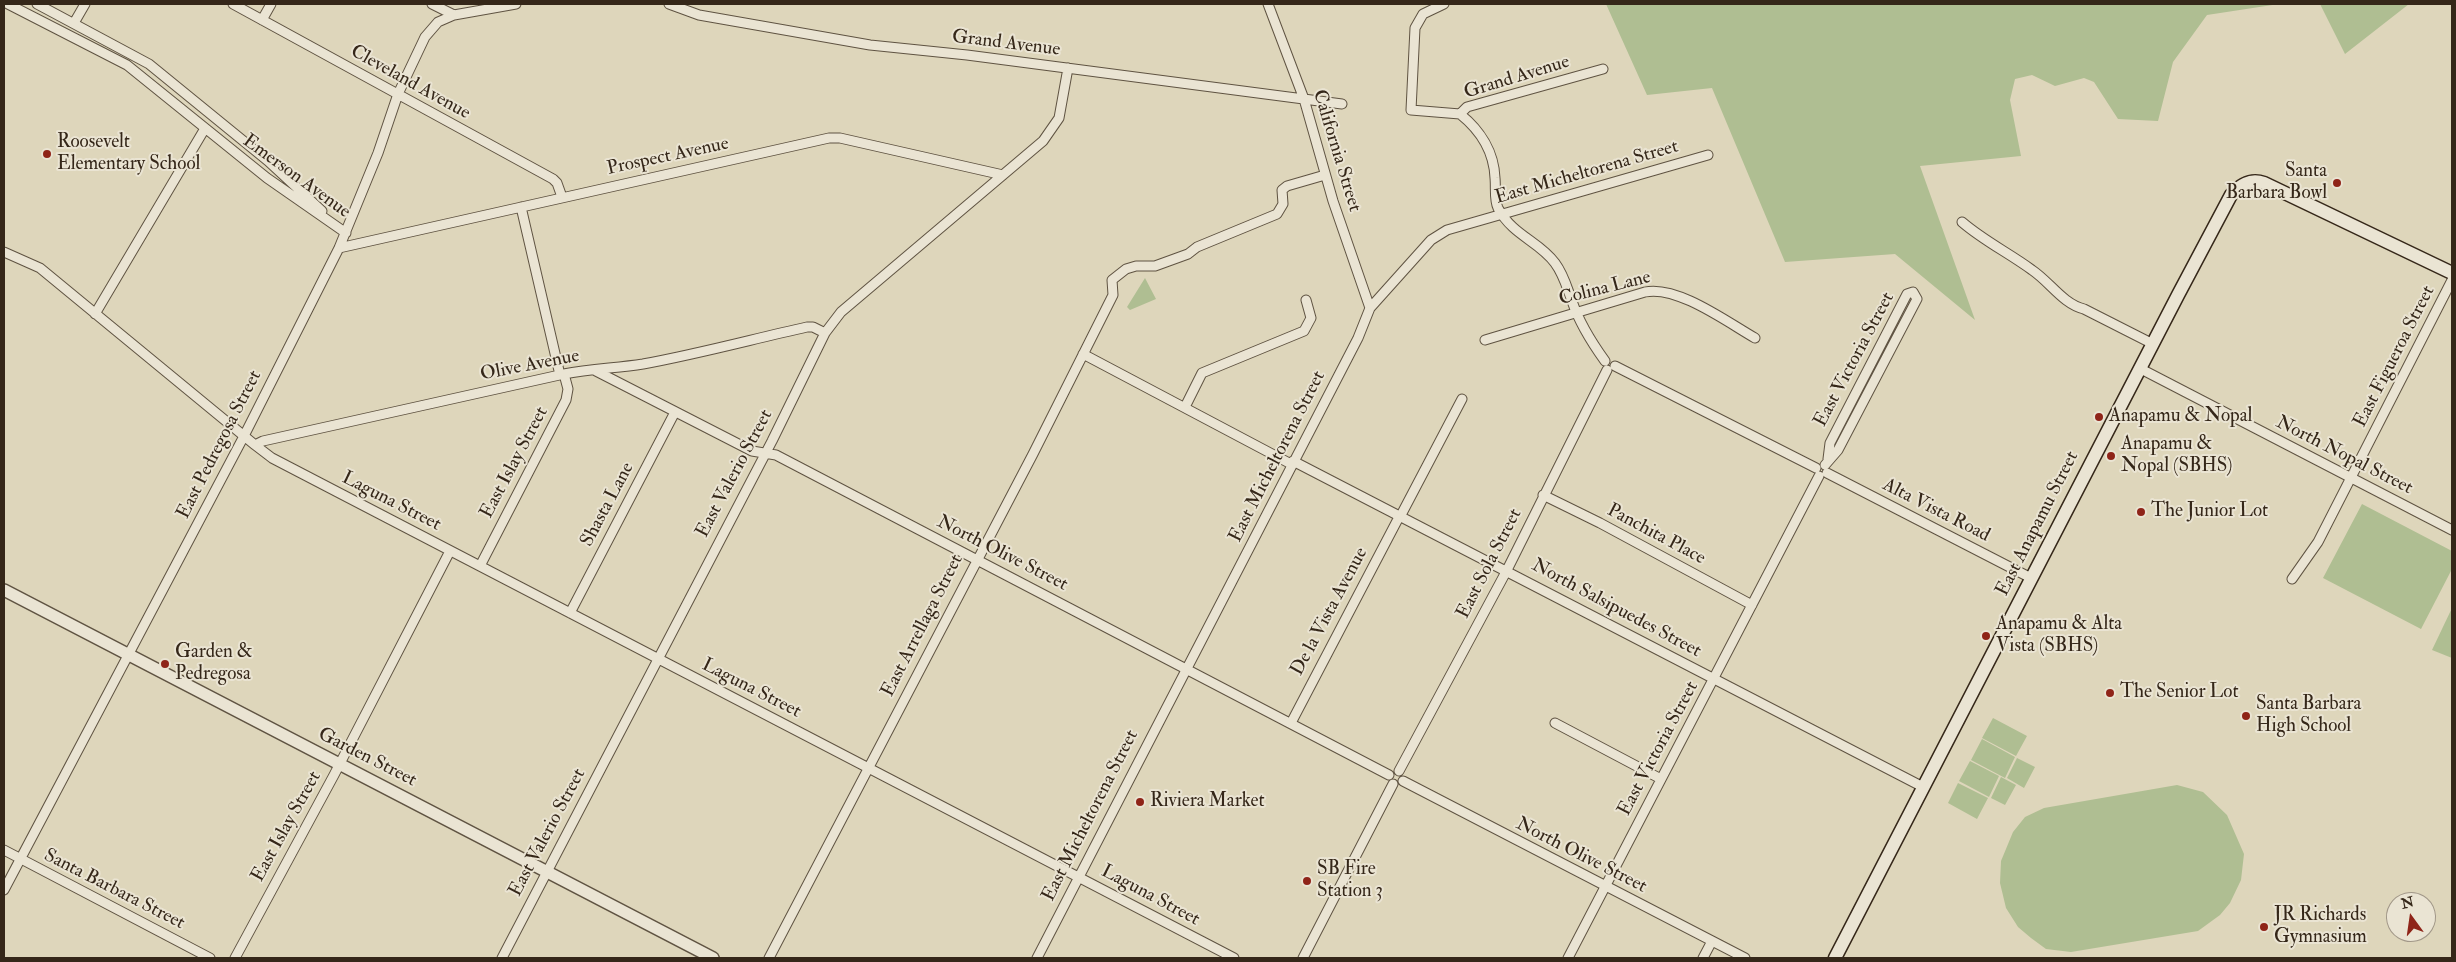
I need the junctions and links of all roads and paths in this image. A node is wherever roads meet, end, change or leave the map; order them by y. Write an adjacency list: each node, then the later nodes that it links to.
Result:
1 (8, 4): 20 (street, Emerson Avenue)
2 (38, 4): 13 (street, Emerson Avenue)
3 (85, 4): 13 (street)
4 (233, 4): 12 (street, Cleveland Avenue)
5 (271, 4): 12 (street)
6 (432, 4): 11 (street)
7 (516, 4): 11 (street)
8 (669, 4): 14 (street, Grand Avenue)
9 (1268, 4): 17 (street, California Street)
10 (1444, 4): 19 (street, Grand Avenue)
11 (454, 15): 16 (street, East Pedregosa Street)
12 (262, 20): 16 (street, Cleveland Avenue)
13 (74, 23): 28 (street, Emerson Avenue)
14 (1068, 68): 17 (street, Grand Avenue); 22 (street, East Valerio Street)
15 (1604, 69): 19 (street, Grand Avenue)
16 (398, 94): 24 (street, Cleveland Avenue); 28 (street, East Pedregosa Street)
17 (1304, 99): 18 (street, Grand Avenue); 23 (street, California Street)
18 (1342, 104)
19 (1460, 114): 26 (street)
20 (204, 130): 28 (street, Emerson Avenue); 36 (street)
21 (1708, 155): 26 (street, East Micheltorena Street)
22 (1003, 175): 24 (street, Prospect Avenue); 37 (street, East Valerio Street)
23 (1325, 175): 34 (street, California Street); 41 (street, East Arrellaga Street)
24 (562, 198): 25 (street, Prospect Avenue)
25 (521, 207): 29 (street, Prospect Avenue); 45 (street, East Islay Street)
26 (1502, 214): 34 (street, East Micheltorena Street); 35 (street)
27 (1962, 222): 40 (street)
28 (346, 233): 29 (street, East Pedregosa Street)
29 (339, 248): 49 (street, East Pedregosa Street)
30 (4, 252): 36 (street)
31 (2452, 272): 40 (main road, East Anapamu Street)
32 (2452, 280): 54 (street, East Figueroa Street)
33 (1306, 300): 47 (street)
34 (1370, 308): 52 (street, East Micheltorena Street)
35 (1576, 312): 38 (street, Colina Lane); 39 (street, Colina Lane); 42 (street)
36 (95, 314): 49 (street)
37 (825, 333): 44 (street, Olive Avenue); 51 (street, East Valerio Street)
38 (1755, 338)
39 (1485, 340)
40 (2153, 344): 43 (main road, East Anapamu Street)
41 (1083, 354): 47 (street, North Salsipuedes Street); 59 (street, East Arrellaga Street)
42 (1609, 366): 53 (street, Alta Vista Road); 55 (street, East Sola Street)
43 (2141, 369): 54 (street, North Nopal Street); 62 (main road, East Anapamu Street)
44 (596, 371): 45 (street, Olive Avenue); 48 (street, North Olive Street)
45 (562, 374): 50 (street, Olive Avenue); 60 (street, East Islay Street)
46 (1462, 400): 56 (street, De la Vista Avenue)
47 (1185, 407): 52 (street, North Salsipuedes Street)
48 (675, 412): 51 (street, North Olive Street); 66 (street, Shasta Lane)
49 (244, 436): 50 (street); 67 (street, East Pedregosa Street)
50 (255, 445): 58 (street, Laguna Street)
51 (764, 452): 59 (street, North Olive Street); 68 (street, East Valerio Street)
52 (1292, 462): 56 (street, North Salsipuedes Street); 69 (street, East Micheltorena Street)
53 (1823, 468): 53 (street, East Victoria Street); 62 (street, Alta Vista Road); 65 (street, East Victoria Street)
54 (2351, 478): 57 (street, North Nopal Street); 63 (street, East Figueroa Street)
55 (1543, 496): 61 (street, East Sola Street); 65 (street, Panchita Place)
56 (1399, 517): 61 (street, North Salsipuedes Street); 71 (street, De la Vista Avenue)
57 (2452, 530)
58 (450, 551): 60 (street, Laguna Street); 73 (street, East Islay Street)
59 (976, 558): 69 (street, North Olive Street); 74 (street, East Arrellaga Street)
60 (480, 566): 66 (street, Laguna Street)
61 (1507, 570): 70 (street, North Salsipuedes Street); 75 (street, East Sola Street)
62 (2031, 578): 80 (main road, East Anapamu Street)
63 (2292, 579)
64 (4, 590): 67 (street, Garden Street)
65 (1752, 605): 70 (street, East Victoria Street)
66 (570, 613): 68 (street, Laguna Street)
67 (128, 655): 73 (street, Garden Street); 82 (street, East Pedregosa Street)
68 (658, 659): 74 (street, Laguna Street); 83 (street, East Valerio Street)
69 (1186, 668): 71 (street, North Olive Street); 84 (street, East Micheltorena Street)
70 (1714, 679): 77 (street, East Victoria Street); 80 (street, North Salsipuedes Street)
71 (1291, 723): 76 (street, North Olive Street)
72 (1555, 723): 77 (street)
73 (340, 763): 83 (street, Garden Street); 89 (street, East Islay Street)
74 (868, 768): 84 (street, Laguna Street); 92 (street, East Arrellaga Street)
75 (1400, 771): 76 (street); 78 (street)
76 (1389, 775): 79 (street)
77 (1661, 779): 85 (street, East Victoria Street)
78 (1403, 781): 79 (street); 85 (street, North Olive Street)
79 (1393, 784): 95 (street)
80 (1923, 787): 99 (main road, East Anapamu Street)
81 (4, 850): 82 (street, Santa Barbara Street)
82 (20, 860): 86 (street, East Pedregosa Street); 88 (street, Santa Barbara Street)
83 (546, 871): 90 (street, East Valerio Street); 91 (street, Garden Street)
84 (1078, 877): 93 (street, East Micheltorena Street); 94 (street, Laguna Street)
85 (1605, 886): 87 (street, North Olive Street); 96 (street, East Victoria Street)
86 (4, 890)
87 (1712, 941): 97 (street); 98 (street, North Olive Street)
88 (210, 958)
89 (235, 958)
90 (502, 958)
91 (713, 958)
92 (769, 958)
93 (1037, 958)
94 (1234, 958)
95 (1303, 958)
96 (1568, 958)
97 (1703, 958)
98 (1745, 958)
99 (1834, 958)

